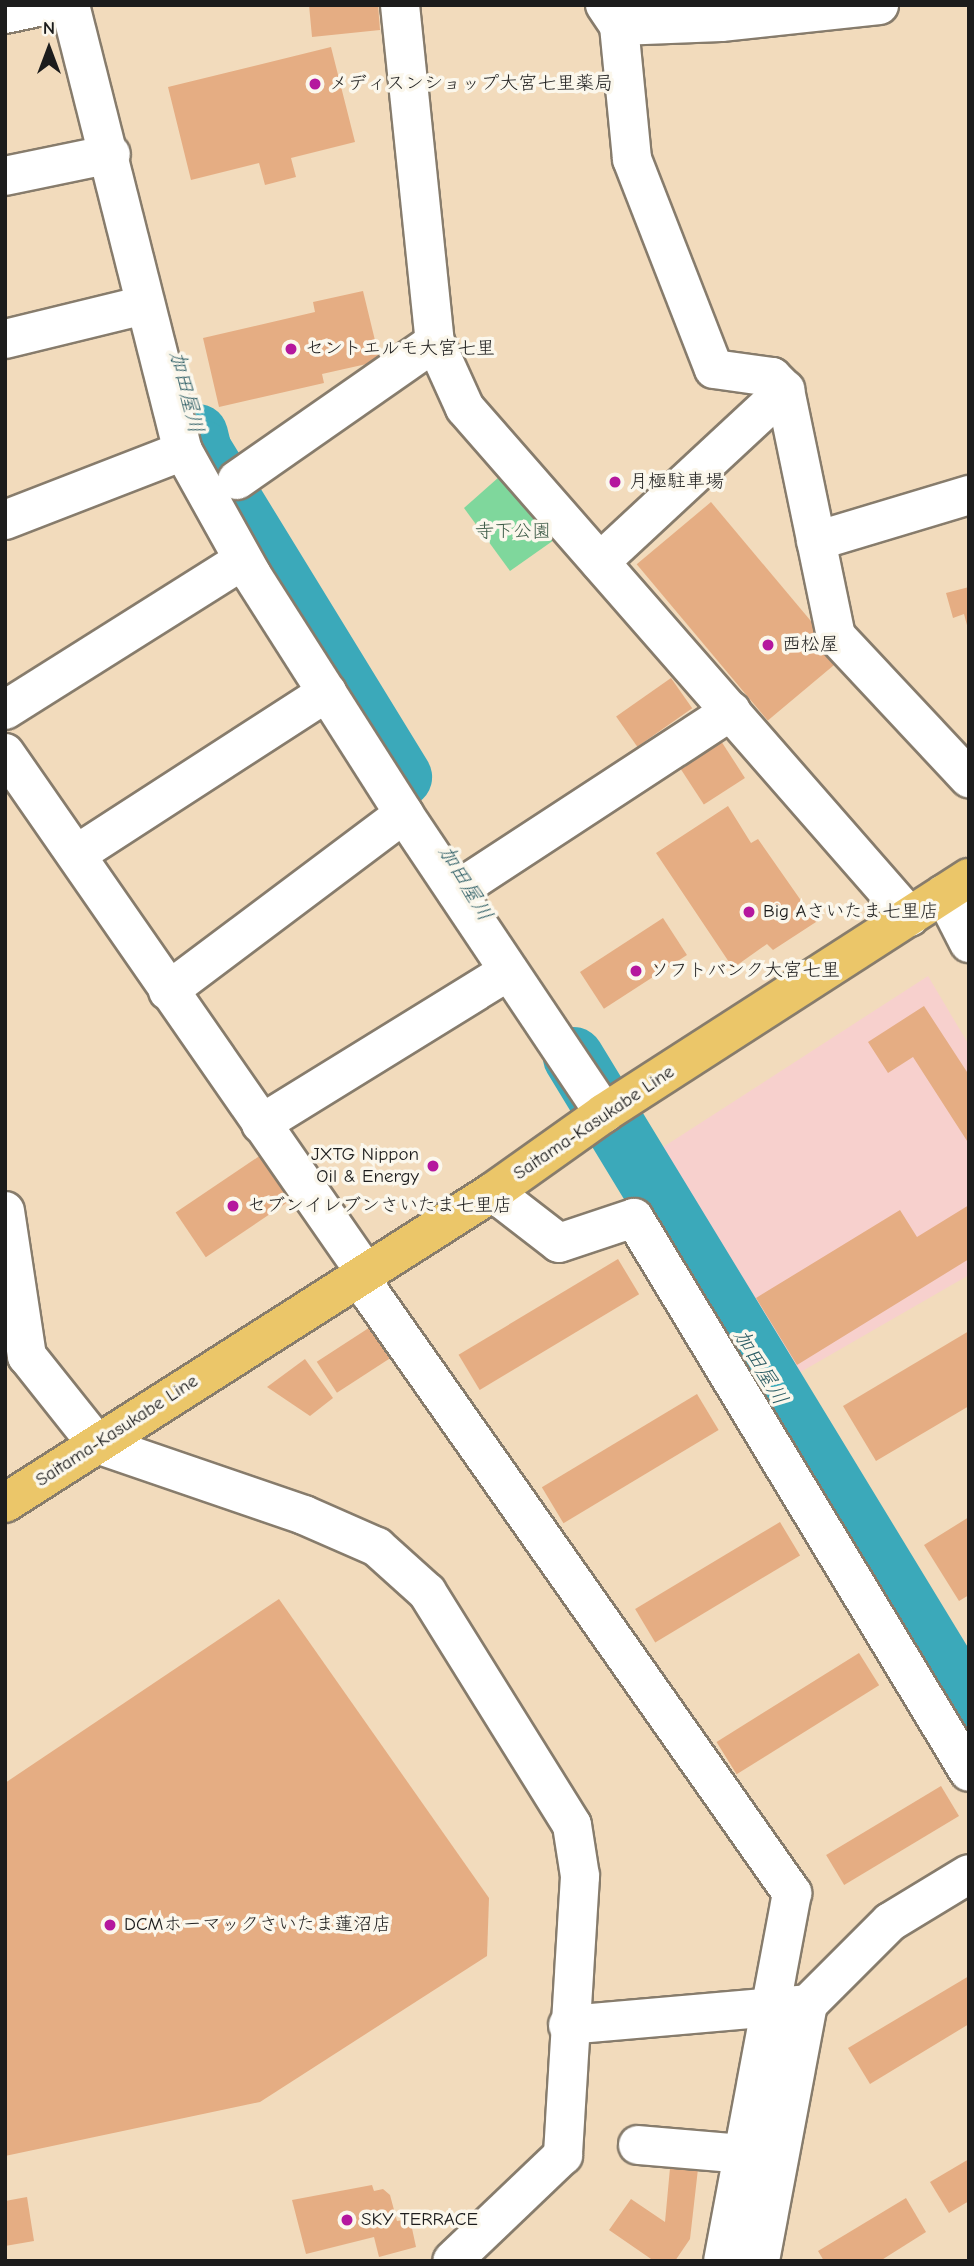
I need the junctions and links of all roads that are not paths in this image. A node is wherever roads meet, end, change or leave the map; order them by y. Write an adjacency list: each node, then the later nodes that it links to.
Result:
1 (47, 5): 5 (street)
2 (70, 5): 7 (street)
3 (400, 5): 11 (street)
4 (879, 5): 6 (street)
5 (5, 15)
6 (612, 16): 12 (street)
7 (111, 154): 8 (street); 9 (street)
8 (5, 176)
9 (144, 305): 10 (street); 13 (street)
10 (5, 339)
11 (435, 342): 14 (street); 19 (street)
12 (785, 390): 17 (street); 19 (street)
13 (183, 451): 16 (street); 18 (street)
14 (237, 480)
15 (969, 495): 17 (street)
16 (5, 520)
17 (816, 541): 24 (street)
18 (243, 560): 20 (street); 21 (street)
19 (600, 562): 22 (street)
20 (327, 692): 25 (street); 26 (street)
21 (5, 710)
22 (731, 711): 27 (street); 29 (street)
23 (5, 753): 26 (street)
24 (969, 778)
25 (404, 814): 27 (street); 32 (street)
26 (77, 854): 32 (street)
27 (470, 882): 31 (street)
28 (956, 886): 29 (main road, Saitama-Kasukabe Line); 30 (street)
29 (910, 917): 33 (main road, Saitama-Kasukabe Line)
30 (969, 943)
31 (509, 971): 33 (street); 34 (street)
32 (168, 991): 34 (street)
33 (604, 1114): 35 (main road, Saitama-Kasukabe Line)
34 (261, 1124): 37 (street)
35 (493, 1192): 37 (main road, Saitama-Kasukabe Line); 40 (street)
36 (5, 1210): 38 (street)
37 (365, 1272): 38 (main road, Saitama-Kasukabe Line); 42 (street)
38 (97, 1444): 39 (main road, Saitama-Kasukabe Line); 43 (street)
39 (5, 1503)
40 (969, 1772)
41 (969, 1874): 42 (street)
42 (791, 2005): 43 (street); 45 (street); 48 (street)
43 (568, 2025): 46 (street)
44 (638, 2145): 45 (street)
45 (744, 2154): 47 (street)
46 (474, 2254)
47 (723, 2261)
48 (760, 2261)

